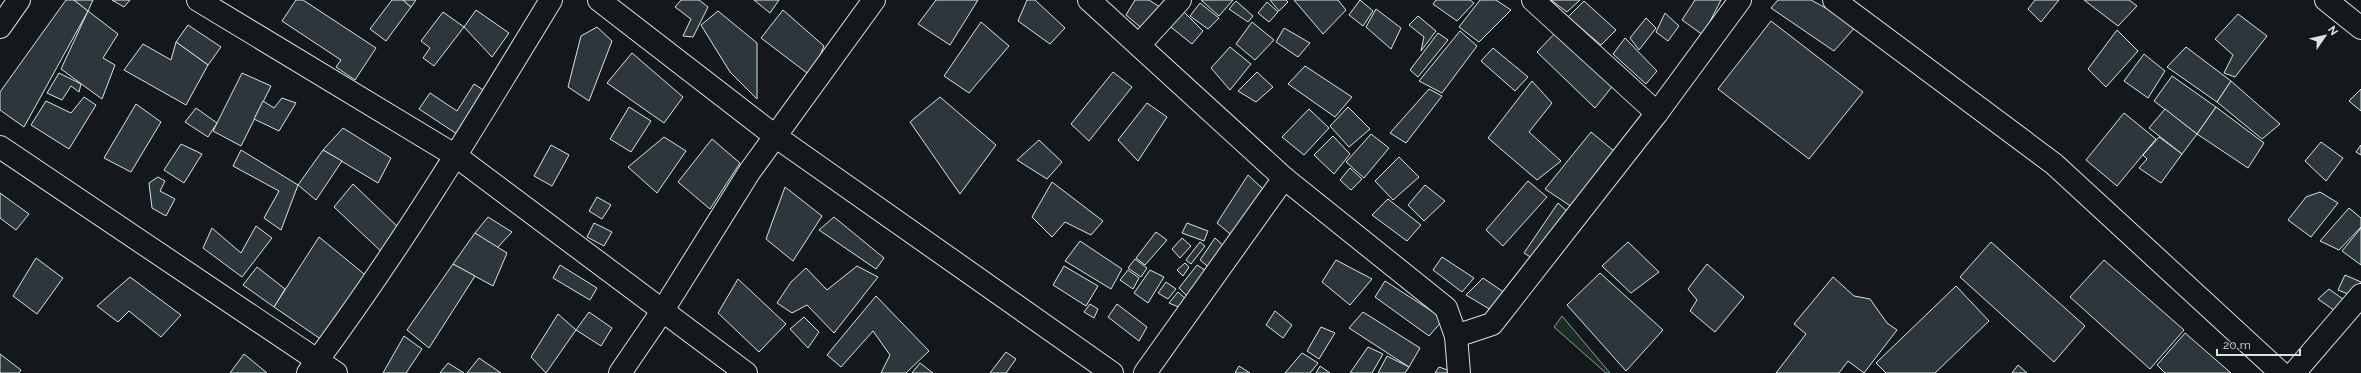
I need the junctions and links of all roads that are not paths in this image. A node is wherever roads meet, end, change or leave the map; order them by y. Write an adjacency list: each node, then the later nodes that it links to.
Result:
1 (19, 0): 12 (street)
2 (198, 0): 18 (street)
3 (551, 0): 18 (street)
4 (600, 0): 16 (street)
5 (874, 0): 16 (street)
6 (1089, 0): 14 (street)
7 (1180, 0): 14 (street)
8 (1533, 0): 15 (street)
9 (1740, 0): 15 (street)
10 (1834, 0): 30 (street)
11 (2326, 0): 13 (street)
12 (0, 27)
13 (2361, 28)
14 (1140, 44): 19 (street)
15 (1656, 113): 22 (street)
16 (775, 136): 21 (street); 27 (street)
17 (0, 147): 23 (street)
18 (456, 156): 21 (street); 23 (street)
19 (1284, 178): 22 (street); 28 (street)
20 (2361, 295): 31 (street)
21 (663, 310): 25 (street); 26 (street)
22 (1456, 336): 29 (street)
23 (313, 366): 24 (street)
24 (336, 373)
25 (620, 373)
26 (746, 373)
27 (1112, 373)
28 (1145, 373)
29 (1459, 373)
30 (2281, 373)
31 (2294, 373)

